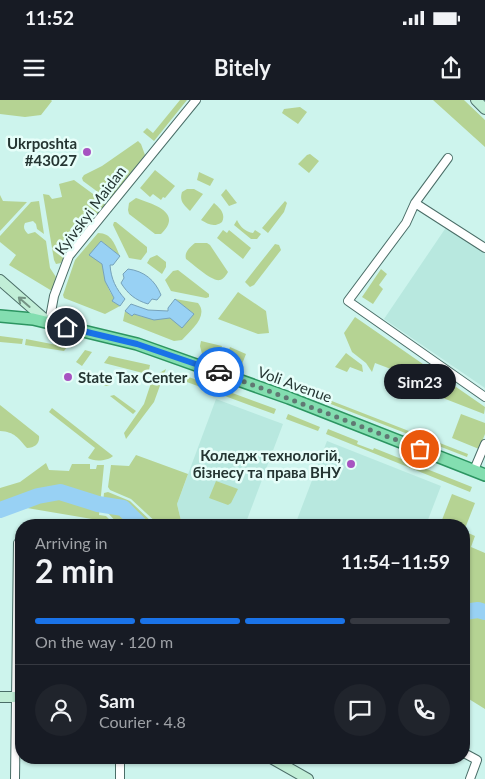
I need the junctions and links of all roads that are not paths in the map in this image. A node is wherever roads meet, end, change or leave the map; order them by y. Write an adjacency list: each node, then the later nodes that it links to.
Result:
1 (196, 100): 9 (street, Kyivskyi Maidan)
2 (476, 100): 3 (street)
3 (485, 109)
4 (448, 158): 5 (street)
5 (415, 202): 6 (street); 10 (street)
6 (485, 248)
7 (0, 280): 9 (street, one-way to 7)
8 (0, 316): 9 (main road, Voli Avenue)
9 (48, 323): 12 (main road, Voli Avenue)
10 (485, 397)
11 (485, 444): 12 (street)
12 (480, 472)
13 (0, 697): 14 (street)
14 (15, 697)
15 (470, 756): 22 (street)
16 (17, 764): 19 (street)
17 (120, 764): 20 (street)
18 (282, 764): 21 (street)
19 (16, 779)
20 (120, 779)
21 (308, 779)
22 (470, 779)

